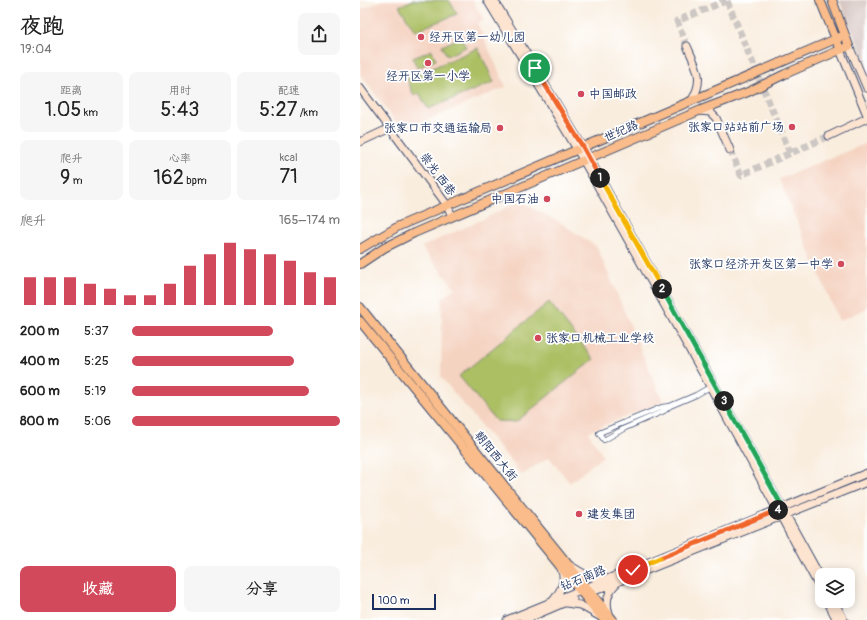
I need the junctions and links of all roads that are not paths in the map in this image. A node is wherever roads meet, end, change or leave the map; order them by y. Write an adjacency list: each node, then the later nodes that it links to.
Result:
1 (487, 0): 21 (main road)
2 (494, 0): 21 (main road)
3 (820, 0): 6 (main road)
4 (832, 0): 5 (main road)
5 (846, 35): 6 (main road, 世纪路); 8 (main road)
6 (836, 39): 9 (main road); 10 (main road, 世纪路)
7 (687, 46): 14 (main road)
8 (849, 46): 9 (main road, 世纪路); 13 (main road)
9 (840, 50): 11 (main road, 世纪路); 16 (main road)
10 (782, 62): 11 (main road); 14 (main road, 世纪路)
11 (787, 73): 15 (main road, 世纪路)
12 (360, 88): 18 (main road, 崇光 西巷)
13 (867, 88)
14 (689, 101): 15 (main road); 21 (main road, 世纪路)
15 (694, 113): 22 (main road); 23 (main road, 世纪路)
16 (867, 115)
17 (867, 118): 19 (main road)
18 (390, 128): 20 (main road); 24 (main road, 崇光 西巷)
19 (829, 136)
20 (360, 142)
21 (580, 148): 23 (main road); 24 (main road, 世纪路)
22 (730, 150)
23 (586, 159): 25 (main road, 世纪路); 30 (main road); 34 (main road)
24 (447, 205): 25 (main road, 崇光 西巷); 26 (main road, 世纪路)
25 (452, 216): 27 (main road, 世纪路)
26 (360, 249)
27 (360, 264)
28 (360, 308): 35 (main road, 朝阳西大街)
29 (360, 320): 35 (main road, 朝阳西大街)
30 (710, 387): 31 (street); 34 (main road)
31 (670, 406): 31 (street)
32 (867, 474): 34 (main road, 钻石南路)
33 (867, 482): 34 (main road, 钻石南路)
34 (782, 512): 36 (main road); 37 (main road, 钻石南路); 38 (main road); 39 (main road, 钻石南路)
35 (562, 563): 37 (main road); 40 (main road, 朝阳西大街); 41 (main road)
36 (815, 568)
37 (612, 578): 40 (main road, 钻石南路)
38 (815, 578)
39 (620, 580): 40 (main road, 钻石南路); 45 (main road)
40 (585, 592): 41 (main road, 钻石南路); 42 (main road, 钻石南路); 45 (main road, 朝阳西大街)
41 (550, 603): 46 (main road, 钻石南路)
42 (562, 604): 45 (main road); 47 (main road, 钻石南路)
43 (831, 608): 48 (main road)
44 (838, 608): 49 (main road)
45 (607, 619)
46 (507, 620)
47 (524, 620)
48 (837, 620)
49 (844, 620)

